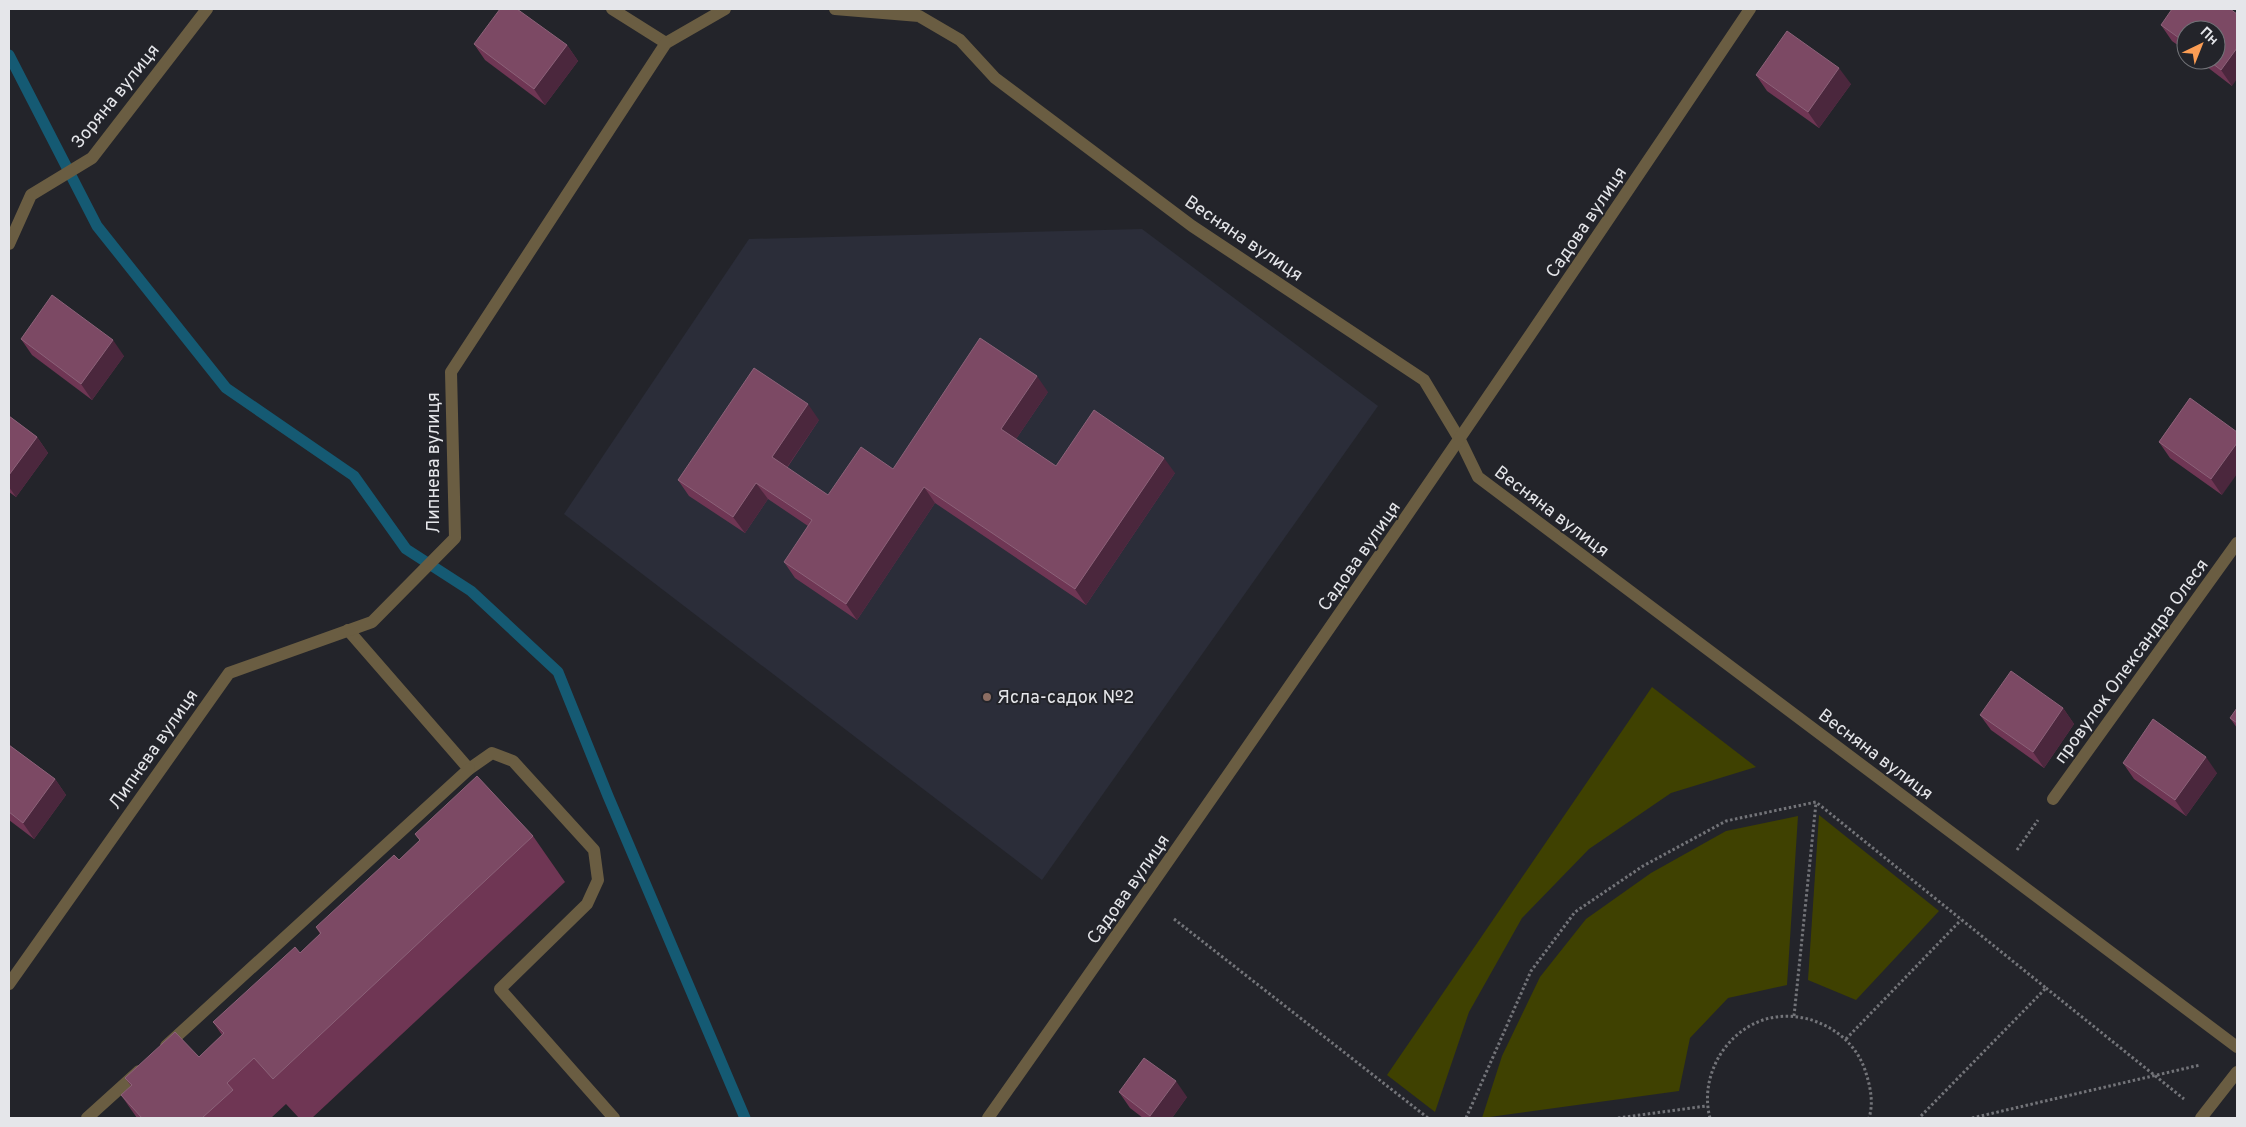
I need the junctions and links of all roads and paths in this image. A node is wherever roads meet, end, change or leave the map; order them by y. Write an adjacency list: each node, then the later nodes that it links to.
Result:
1 (207, 9): 7 (street, Зоряна вулиця)
2 (612, 9): 6 (street)
3 (726, 9): 6 (street)
4 (835, 9): 8 (street, Весняна вулиця)
5 (1750, 9): 8 (street, Садова вулиця)
6 (666, 43): 10 (street, Липнева вулиця)
7 (9, 244)
8 (1460, 440): 14 (street, Весняна вулиця); 29 (street, Садова вулиця)
9 (2237, 543): 12 (street, провулок Олександра Олеся)
10 (348, 630): 11 (street); 17 (street, Липнева вулиця)
11 (469, 769): 27 (street); 28 (street)
12 (2053, 800): 14 (path)
13 (1816, 802): 16 (path); 19 (path); 31 (path)
14 (2003, 870): 21 (street, Весняна вулиця)
15 (1174, 919): 30 (path)
16 (1961, 920): 18 (path); 20 (path)
17 (9, 984)
18 (2046, 988): 24 (path); 35 (path)
19 (1794, 1016): 20 (path); 25 (path)
20 (1846, 1039): 34 (path)
21 (2237, 1047)
22 (2200, 1064): 24 (path)
23 (2237, 1072): 26 (street)
24 (2154, 1075): 26 (path); 36 (path)
25 (1706, 1106): 32 (path); 33 (path)
26 (2202, 1117)
27 (87, 1118)
28 (614, 1118)
29 (988, 1118)
30 (1428, 1118)
31 (1466, 1118)
32 (1618, 1118)
33 (1710, 1118)
34 (1869, 1118)
35 (1919, 1118)
36 (1972, 1118)

